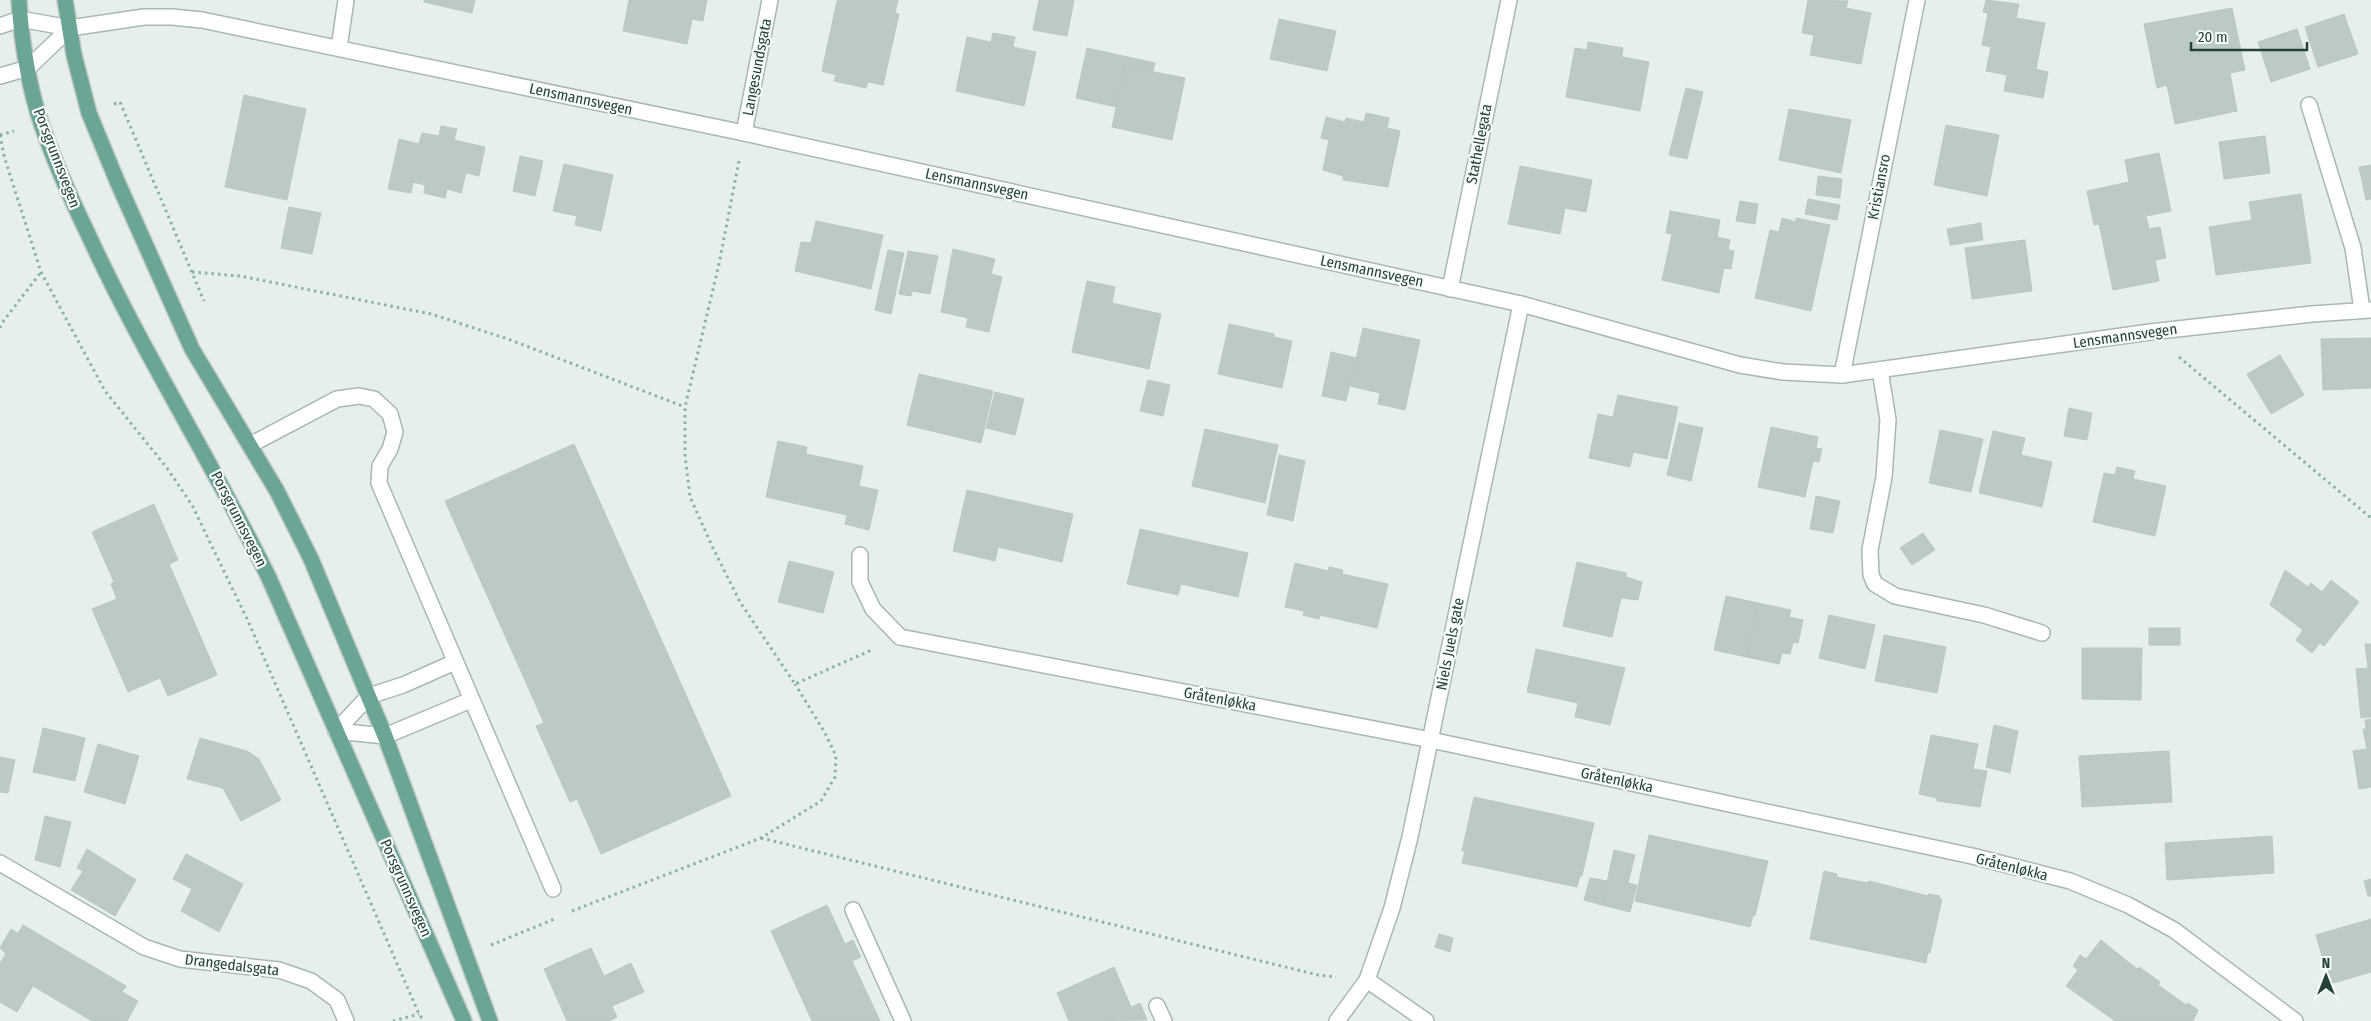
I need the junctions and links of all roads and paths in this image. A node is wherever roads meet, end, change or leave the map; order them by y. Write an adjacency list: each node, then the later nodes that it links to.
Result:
1 (19, 0): 7 (main road, Porsgrunnsvegen)
2 (65, 0): 9 (main road, Porsgrunnsvegen)
3 (346, 0): 10 (street)
4 (770, 0): 15 (street, Langesundsgata)
5 (1508, 0): 19 (street, Stathellegata)
6 (1917, 0): 26 (street, Kristiansro)
7 (20, 18): 8 (street); 9 (street); 11 (main road, Porsgrunnsvegen)
8 (0, 26)
9 (70, 28): 10 (street, Lensmannsvegen); 11 (street); 28 (main road, Porsgrunnsvegen)
10 (339, 48): 15 (street, Lensmannsvegen)
11 (28, 68): 12 (street); 37 (main road, Porsgrunnsvegen)
12 (0, 76)
13 (120, 102): 18 (path)
14 (2309, 105): 22 (street)
15 (744, 133): 19 (street, Lensmannsvegen); 27 (path)
16 (0, 135): 17 (path)
17 (41, 272): 23 (path); 47 (path)
18 (192, 272): 21 (path); 27 (path)
19 (1450, 289): 20 (street, Lensmannsvegen)
20 (1520, 304): 26 (street, Lensmannsvegen); 39 (street, Niels Juels gate)
21 (207, 308)
22 (2366, 310): 24 (street, Lensmannsvegen)
23 (0, 328)
24 (2150, 332): 25 (street, Lensmannsvegen); 29 (path)
25 (1880, 370): 26 (street, Lensmannsvegen); 31 (street)
26 (1842, 375)
27 (685, 407): 34 (path)
28 (250, 444): 33 (street); 35 (main road, Porsgrunnsvegen)
29 (2371, 518)
30 (860, 555): 32 (street)
31 (2042, 633)
32 (900, 637): 34 (path); 39 (street, Gråtenløkka)
33 (455, 662): 35 (street); 36 (street)
34 (796, 684): 40 (path)
35 (369, 696): 37 (street); 38 (main road, Porsgrunnsvegen)
36 (471, 700): 38 (street); 42 (street)
37 (336, 731): 38 (street); 51 (main road, Porsgrunnsvegen)
38 (386, 736): 52 (main road, Porsgrunnsvegen)
39 (1431, 740): 45 (street, Niels Juels gate); 57 (street, Gråtenløkka)
40 (761, 838): 44 (path); 45 (path)
41 (0, 863): 48 (street, Drangedalsgata)
42 (553, 888)
43 (853, 910): 53 (street)
44 (484, 948)
45 (1367, 980): 55 (street, Niels Juels gate); 56 (street)
46 (1156, 1006): 54 (street)
47 (418, 1014): 49 (path); 50 (path)
48 (346, 1021)
49 (393, 1021)
50 (424, 1021)
51 (464, 1021)
52 (490, 1021)
53 (903, 1021)
54 (1164, 1021)
55 (1338, 1021)
56 (1426, 1021)
57 (2295, 1021)

